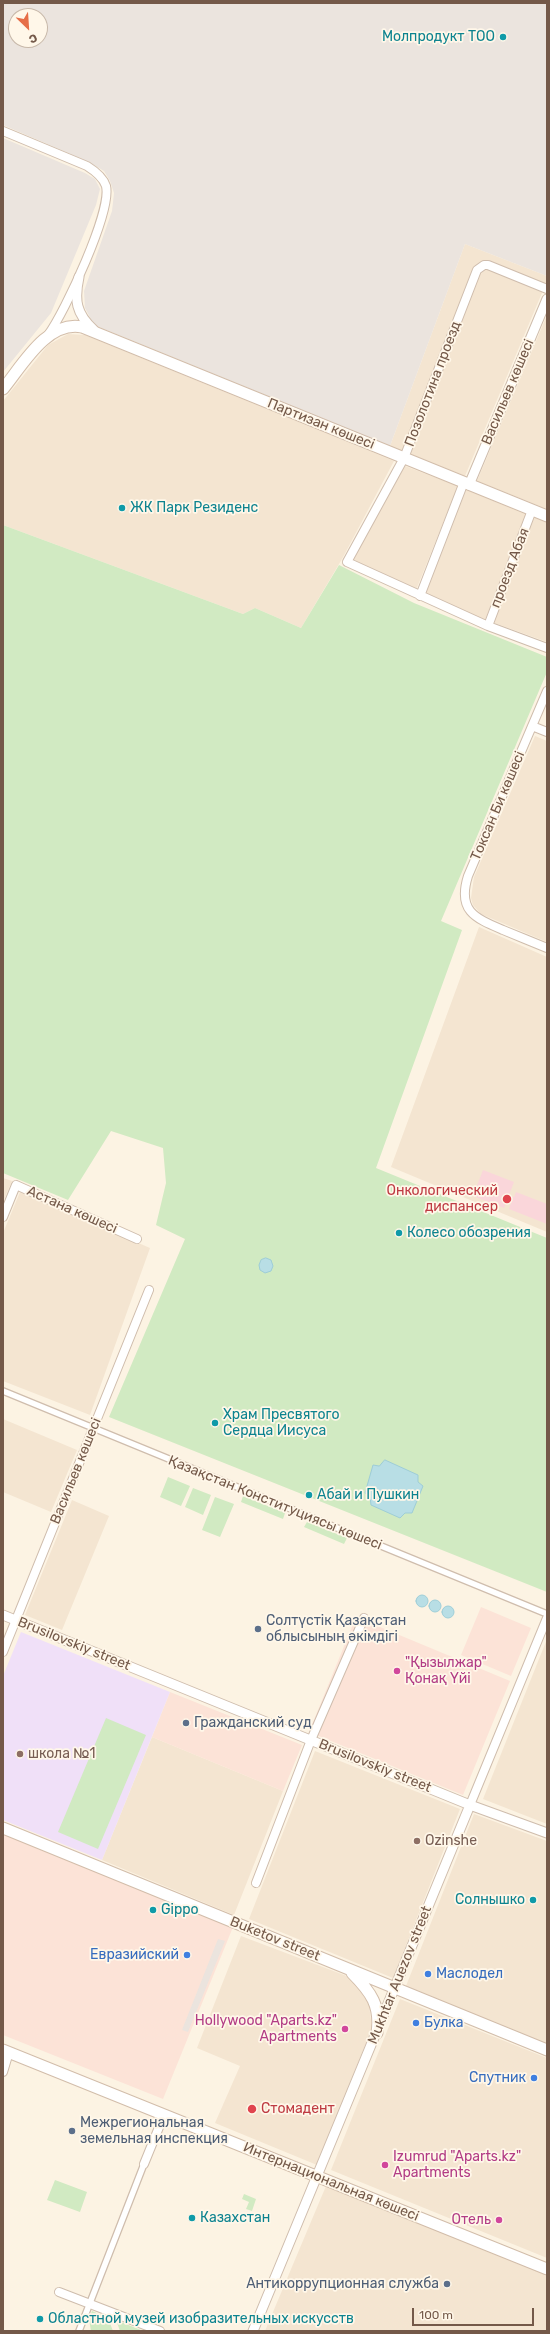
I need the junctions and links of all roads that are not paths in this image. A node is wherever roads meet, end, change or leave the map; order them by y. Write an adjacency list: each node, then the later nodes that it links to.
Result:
1 (3, 131): 2 (street)
2 (79, 277): 5 (street); 6 (street)
3 (547, 289): 8 (street, Позолотина проезд)
4 (547, 299): 9 (street, Васильев көшесі)
5 (95, 331): 6 (main road, Партизан көшесі); 8 (main road, Партизан көшесі)
6 (39, 346): 7 (main road, Партизан көшесі)
7 (3, 389)
8 (404, 458): 9 (main road, Партизан көшесі); 12 (street, Позолотина проезд)
9 (466, 484): 10 (main road, Партизан көшесі); 12 (street, Васильев көшесі)
10 (532, 510): 11 (main road, Партизан көшесі); 13 (street, проезд Абая)
11 (547, 516)
12 (420, 596): 13 (street)
13 (488, 626): 14 (street)
14 (547, 648)
15 (547, 691): 16 (street, Токсан Би көшесі)
16 (532, 726): 17 (street); 18 (street, Токсан Би көшесі)
17 (547, 732)
18 (547, 948)
19 (3, 1217): 20 (street, Астана көшесі)
20 (137, 1238)
21 (149, 1290): 23 (street, Васильев көшесі)
22 (3, 1391): 23 (street, Қазақстан Конституциясы көшесі)
23 (93, 1428): 24 (street, Қазақстан Конституциясы көшесі); 28 (street, Васильев көшесі)
24 (547, 1614)
25 (3, 1615): 28 (street, Brusilovskiy street)
26 (364, 1618): 30 (street)
27 (547, 1618): 31 (street, Mukhtar Auezov street)
28 (16, 1620): 29 (street, Васильев көшесі); 30 (street, Brusilovskiy street)
29 (3, 1652)
30 (311, 1740): 31 (street, Brusilovskiy street); 34 (street)
31 (470, 1805): 33 (street, Brusilovskiy street); 36 (street, Mukhtar Auezov street)
32 (3, 1828): 35 (main road, Buketov street)
33 (547, 1833)
34 (256, 1883)
35 (349, 1970): 36 (main road, Buketov street); 37 (main road)
36 (395, 1988): 37 (street, Mukhtar Auezov street); 38 (main road, Buketov street)
37 (377, 2033): 43 (street, Mukhtar Auezov street)
38 (547, 2050)
39 (6, 2051): 40 (street); 41 (main road, Интернациональная көшесі)
40 (3, 2072)
41 (164, 2115): 42 (street); 43 (main road, Интернациональная көшесі)
42 (144, 2164): 46 (street)
43 (318, 2176): 44 (main road, Интернациональная көшесі); 49 (street, Mukhtar Auezov street)
44 (547, 2268)
45 (59, 2292): 46 (street)
46 (90, 2304): 47 (street); 48 (street)
47 (79, 2331)
48 (160, 2331)
49 (253, 2331)

